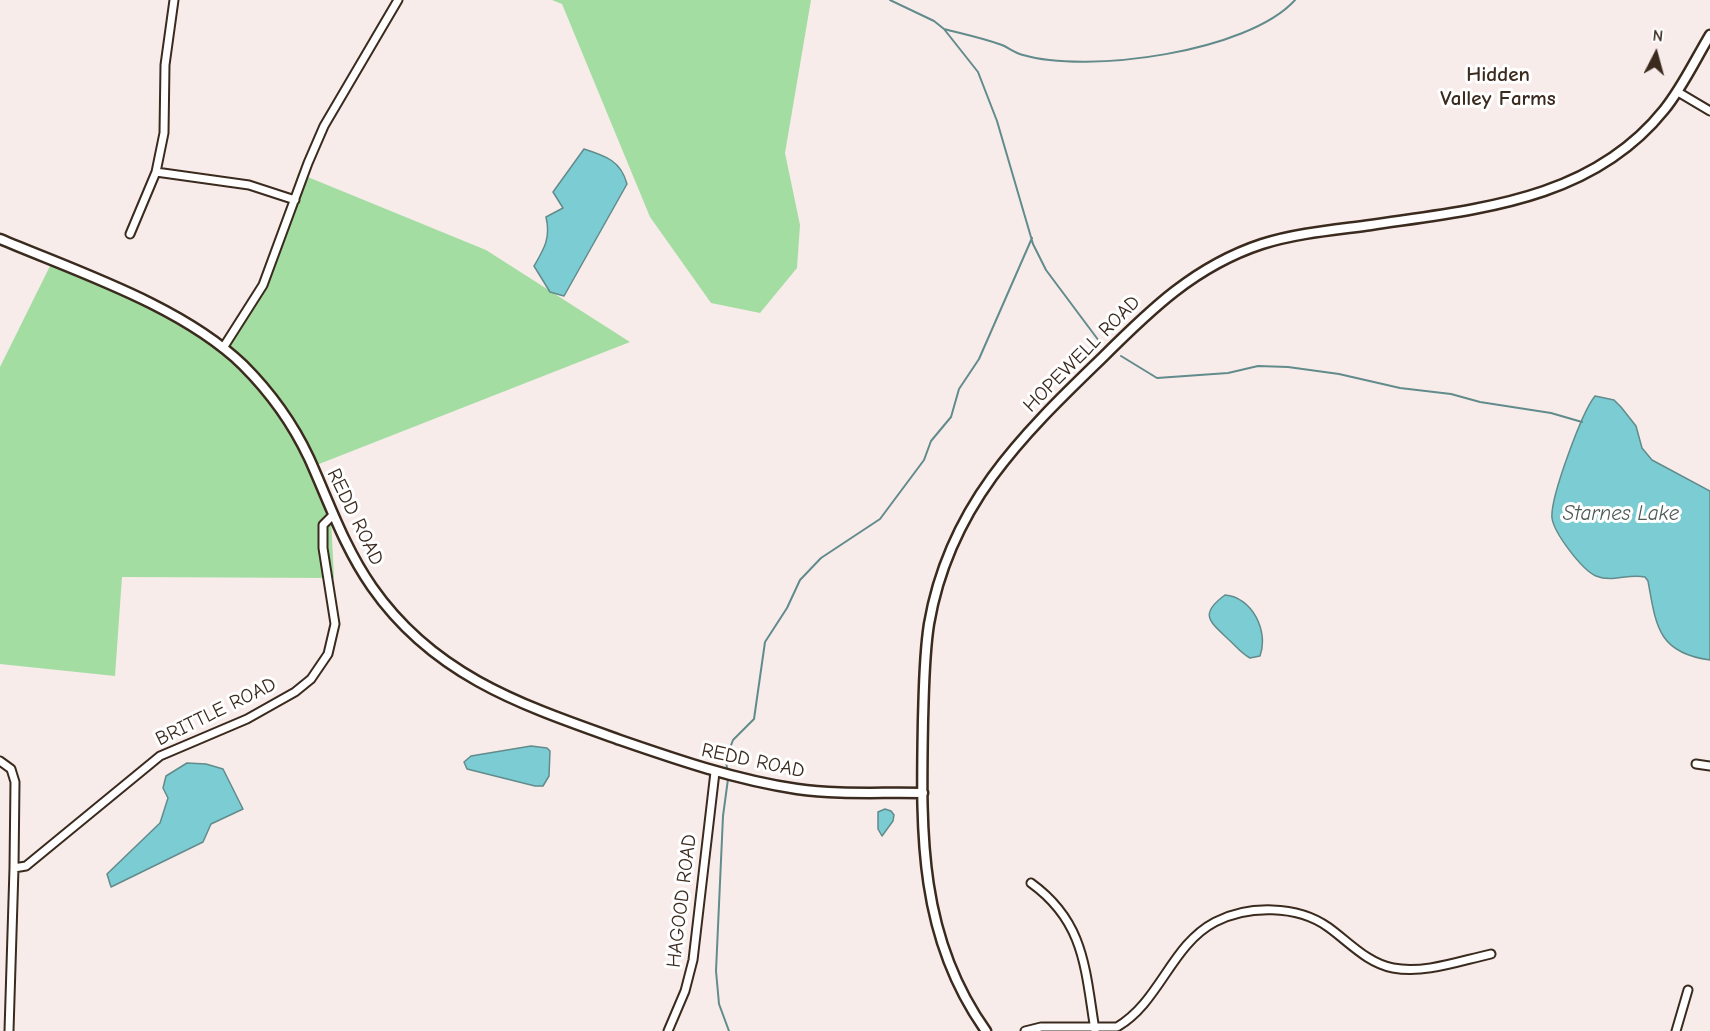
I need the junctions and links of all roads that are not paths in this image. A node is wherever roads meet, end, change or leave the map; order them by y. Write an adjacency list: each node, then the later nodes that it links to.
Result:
1 (174, 0): 6 (street)
2 (398, 0): 7 (street)
3 (1710, 35): 4 (street, HOPEWELL ROAD)
4 (1678, 92): 5 (street); 16 (street, HOPEWELL ROAD)
5 (1710, 111)
6 (156, 172): 7 (street); 8 (street)
7 (295, 200): 10 (street)
8 (130, 234)
9 (0, 239): 10 (street, REDD ROAD)
10 (224, 348): 11 (street, REDD ROAD)
11 (332, 516): 15 (street, REDD ROAD); 17 (street, BRITTLE ROAD)
12 (0, 761): 17 (street)
13 (1696, 764): 14 (street)
14 (1710, 766)
15 (715, 772): 16 (street, REDD ROAD); 24 (street, HAGOOD ROAD)
16 (923, 793): 25 (street, HOPEWELL ROAD)
17 (14, 868): 23 (street)
18 (1031, 883): 22 (street)
19 (1491, 954): 22 (street)
20 (1688, 990): 27 (street)
21 (1043, 1029): 22 (street); 26 (street)
22 (1095, 1029)
23 (9, 1031)
24 (668, 1031)
25 (986, 1031)
26 (1025, 1031)
27 (1676, 1031)

